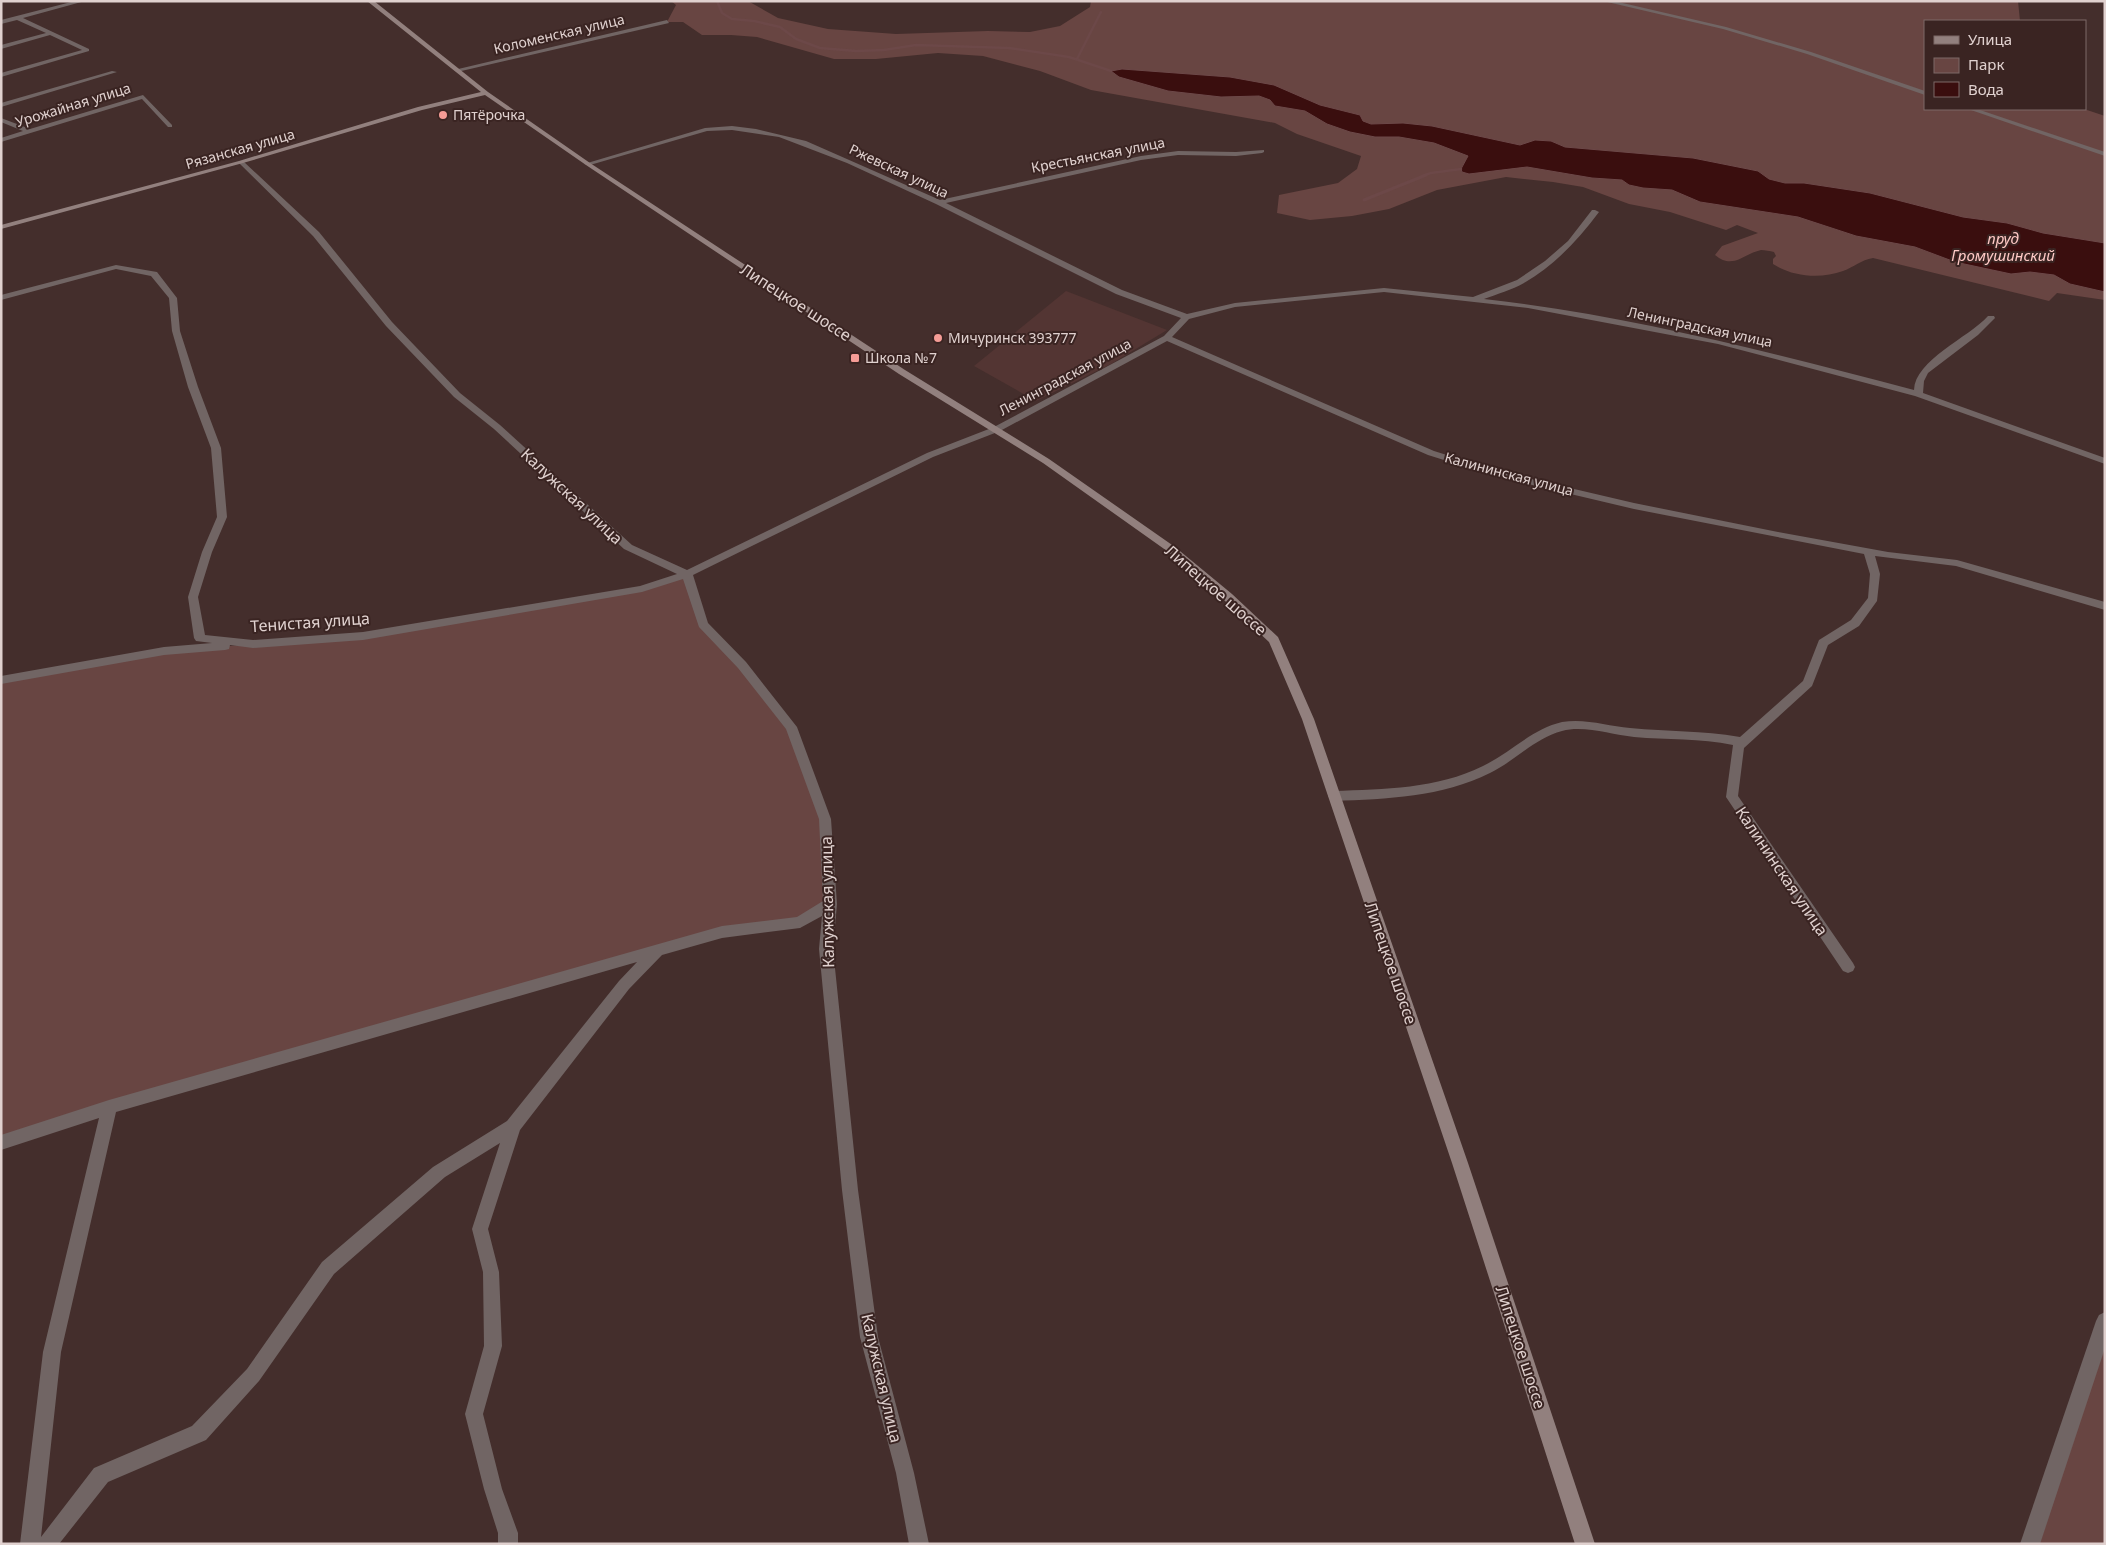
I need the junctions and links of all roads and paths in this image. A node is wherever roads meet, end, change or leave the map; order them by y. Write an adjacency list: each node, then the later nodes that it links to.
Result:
1 (82, 1): 4 (street)
2 (370, 1): 9 (street, Липецкое шоссе)
3 (1606, 1): 13 (street)
4 (18, 18): 5 (street); 7 (street)
5 (1, 22)
6 (667, 22): 9 (street, Коломенская улица)
7 (52, 33): 8 (street); 11 (street)
8 (1, 47)
9 (457, 70): 12 (street, Липецкое шоссе)
10 (114, 72): 14 (street)
11 (1, 75)
12 (486, 93): 22 (street, Рязанская улица); 23 (street, Липецкое шоссе)
13 (1924, 93)
14 (1, 105)
15 (1974, 110): 21 (street)
16 (1, 120): 18 (street)
17 (170, 126): 18 (street, Урожайная улица)
18 (28, 132): 19 (street, Урожайная улица)
19 (1, 140)
20 (1262, 151): 24 (street, Крестьянская улица)
21 (2105, 154)
22 (242, 162): 26 (street, Рязанская улица); 36 (street, Калужская улица)
23 (588, 164): 24 (street, Ржевская улица); 33 (street, Липецкое шоссе)
24 (940, 202): 29 (street, Ржевская улица)
25 (1595, 212): 28 (street, Ленинградская улица)
26 (1, 227)
27 (1, 298): 38 (street, Тенистая улица)
28 (1474, 300): 29 (street, Ленинградская улица); 32 (street, Ленинградская улица)
29 (1186, 318): 31 (street, Ленинградская улица)
30 (1992, 318): 32 (street)
31 (1167, 338): 33 (street, Ленинградская улица); 35 (street, Калининская улица)
32 (1918, 394): 34 (street, Ленинградская улица)
33 (997, 429): 36 (street, Ленинградская улица); 41 (street, Липецкое шоссе)
34 (2105, 461)
35 (1868, 552): 37 (street, Калининская улица); 40 (street)
36 (687, 574): 38 (street, Тенистая улица); 42 (street, Калужская улица)
37 (2105, 606)
38 (252, 644): 39 (street)
39 (1, 680)
40 (1742, 742): 41 (street); 44 (street, Калининская улица)
41 (1334, 796): 53 (street, Липецкое шоссе)
42 (830, 904): 43 (street); 52 (street, Калужская улица)
43 (658, 950): 45 (street); 46 (street)
44 (1848, 967)
45 (109, 1107): 47 (street); 49 (street)
46 (513, 1126): 50 (street); 51 (street)
47 (1, 1143)
48 (2105, 1321): 54 (street)
49 (30, 1544)
50 (47, 1544)
51 (508, 1544)
52 (919, 1544)
53 (1585, 1544)
54 (2030, 1544)

